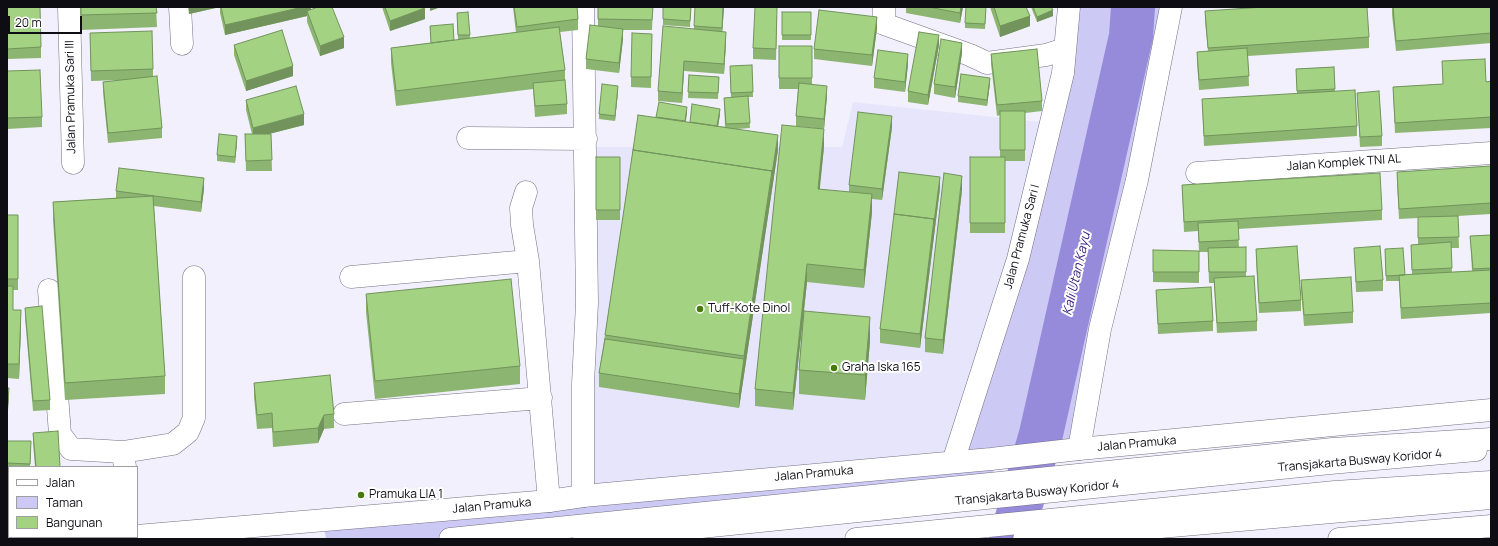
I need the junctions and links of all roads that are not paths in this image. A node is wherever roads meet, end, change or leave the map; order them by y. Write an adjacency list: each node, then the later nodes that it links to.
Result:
1 (69, 7): 12 (main road, Jalan Pramuka Sari III)
2 (180, 7): 7 (main road)
3 (583, 7): 10 (main road)
4 (884, 7): 8 (main road)
5 (1069, 7): 8 (main road, Jalan Pramuka Sari I)
6 (1171, 7): 23 (main road)
7 (182, 44)
8 (1065, 49): 26 (main road, Jalan Pramuka Sari I)
9 (468, 138): 10 (main road)
10 (586, 139): 31 (main road)
11 (1491, 153): 13 (main road, Jalan Komplek TNI AL)
12 (73, 163)
13 (1197, 173)
14 (526, 192): 15 (main road)
15 (528, 261): 17 (main road); 19 (main road)
16 (194, 277): 25 (main road)
17 (350, 277)
18 (49, 290): 25 (main road)
19 (541, 398): 21 (main road); 34 (main road)
20 (1491, 410): 23 (main road, Jalan Pramuka)
21 (344, 414)
22 (1491, 439): 29 (main road, Jalan Pramuka)
23 (1072, 449): 26 (main road, Jalan Pramuka)
24 (1491, 449): 29 (main road, Transjakarta Busway Koridor 4)
25 (124, 460)
26 (953, 462): 27 (main road, Jalan Pramuka)
27 (872, 469): 31 (main road, Jalan Pramuka); 32 (main road)
28 (1491, 482): 36 (main road)
29 (1066, 483): 30 (main road, Jalan Pramuka)
30 (1012, 488): 32 (main road, Jalan Pramuka); 41 (main road, Transjakarta Busway Koridor 4)
31 (583, 496): 34 (main road, Jalan Pramuka)
32 (847, 498): 40 (main road, Jalan Pramuka)
33 (1491, 498): 36 (main road)
34 (549, 501): 37 (main road, Jalan Pramuka)
35 (1491, 526): 43 (main road)
36 (1025, 533): 42 (main road)
37 (138, 536)
38 (114, 538): 39 (main road)
39 (103, 539)
40 (450, 539)
41 (584, 539)
42 (856, 539)
43 (1339, 539)

